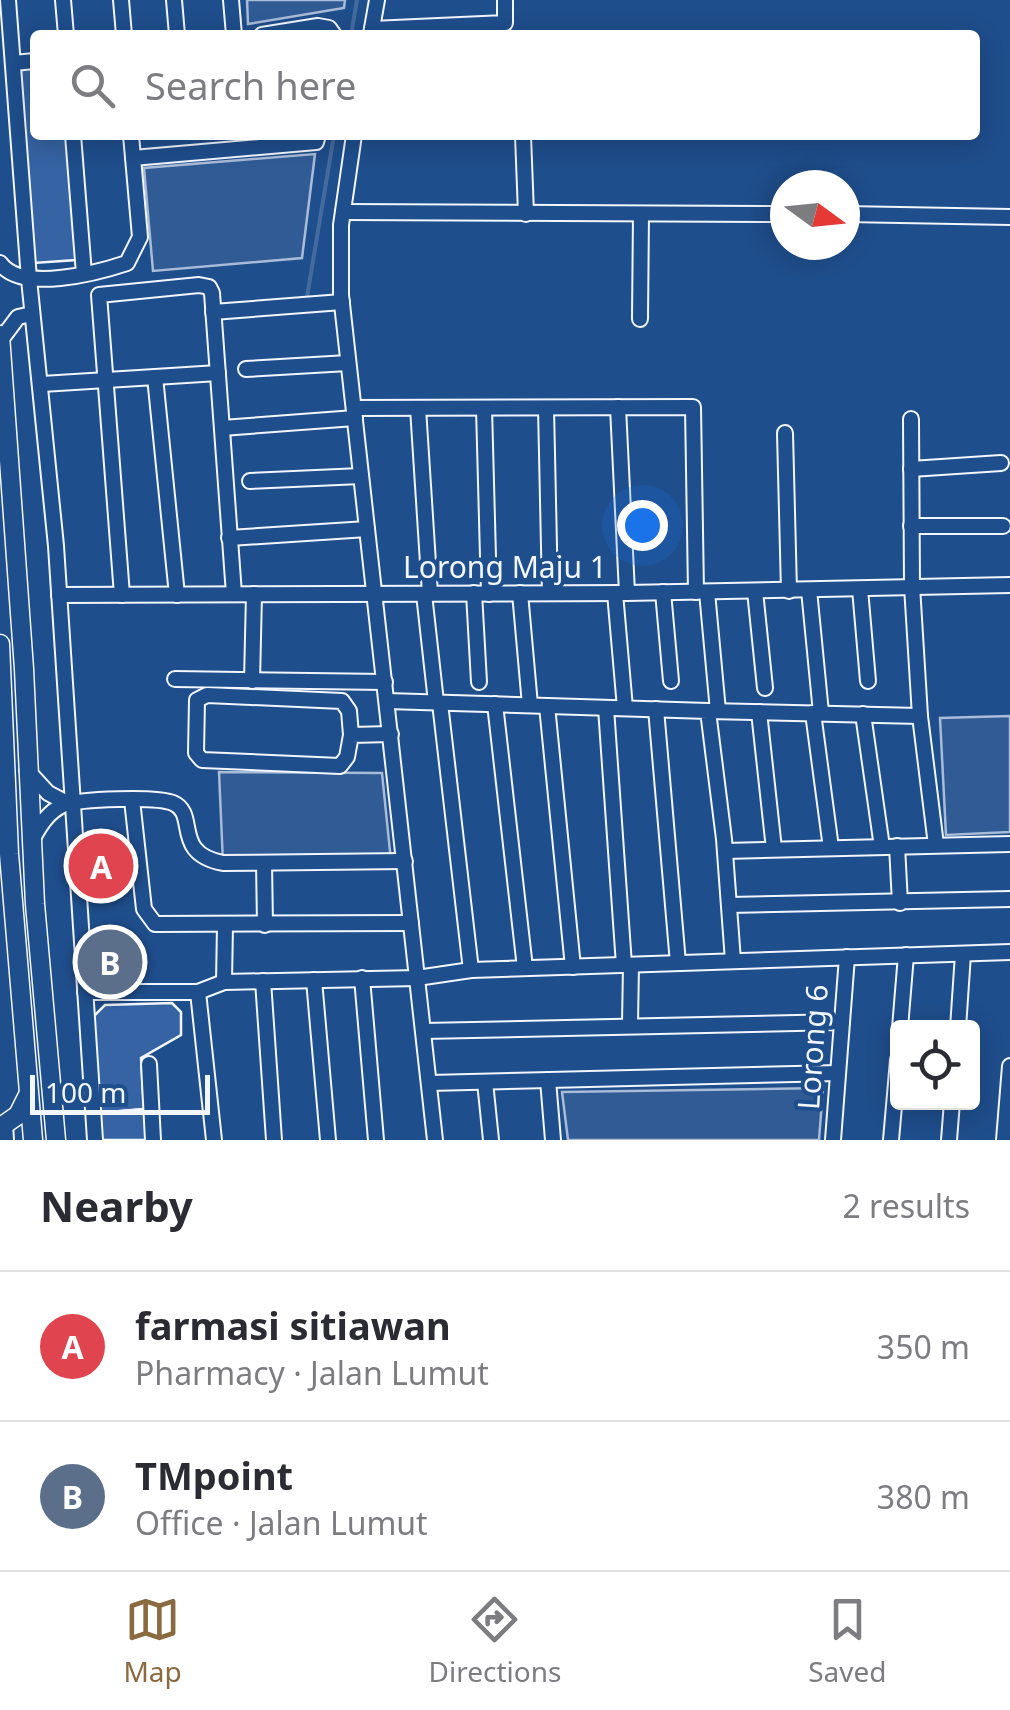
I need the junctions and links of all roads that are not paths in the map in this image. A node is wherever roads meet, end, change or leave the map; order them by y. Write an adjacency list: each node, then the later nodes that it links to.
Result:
1 (8, 0): 17 (street)
2 (63, 0): 8 (street)
3 (121, 0): 9 (street)
4 (174, 0): 10 (street)
5 (231, 0): 11 (street)
6 (377, 0): 14 (street)
7 (505, 0): 15 (street)
8 (66, 30)
9 (124, 30)
10 (177, 30)
11 (234, 30)
12 (293, 30): 13 (street)
13 (327, 30)
14 (372, 30)
15 (402, 30)
16 (30, 62): 17 (street)
17 (13, 63): 32 (street)
18 (73, 140): 31 (street)
19 (132, 140): 23 (street)
20 (299, 140): 23 (street)
21 (353, 140): 24 (street)
22 (522, 140): 25 (street)
23 (133, 158): 31 (street)
24 (342, 212): 25 (street); 33 (street)
25 (526, 214): 26 (street)
26 (640, 214): 27 (street); 36 (street)
27 (770, 214)
28 (860, 214): 29 (street)
29 (1010, 217)
30 (0, 263): 32 (street)
31 (84, 274): 32 (street)
32 (29, 279): 35 (street)
33 (342, 302): 34 (street); 38 (street)
34 (214, 312): 40 (street); 42 (street)
35 (32, 314): 37 (street); 43 (street)
36 (640, 320)
37 (0, 338): 80 (main road)
38 (348, 363): 39 (street); 48 (street)
39 (246, 369)
40 (218, 373): 41 (street); 50 (street)
41 (155, 377): 42 (street); 71 (street)
42 (105, 379): 43 (street); 70 (street)
43 (42, 384): 78 (street)
44 (418, 408): 45 (street); 48 (street); 75 (street)
45 (484, 408): 46 (street); 76 (street)
46 (546, 408): 47 (street); 68 (street)
47 (618, 408): 67 (street); 69 (street)
48 (354, 413): 50 (street); 54 (street)
49 (910, 419): 53 (street)
50 (222, 428): 59 (street)
51 (785, 433): 63 (street)
52 (1001, 463): 53 (street)
53 (911, 469): 56 (street)
54 (361, 476): 55 (street); 58 (street)
55 (250, 481)
56 (911, 526): 57 (street); 61 (street)
57 (1003, 526)
58 (367, 530): 59 (street); 74 (street)
59 (229, 538): 72 (street)
60 (1010, 585): 61 (street, Lorong Maju 1)
61 (912, 586): 62 (street, Lorong Maju 1); 101 (street)
62 (860, 588): 64 (street, Lorong Maju 1); 83 (street)
63 (789, 590): 64 (street, Lorong Maju 1); 65 (street, Lorong Maju 1)
64 (809, 590): 99 (street)
65 (754, 591): 67 (street, Lorong Maju 1); 87 (street)
66 (663, 592): 67 (street, Lorong Maju 1); 69 (street, Lorong Maju 1); 86 (street)
67 (702, 592): 96 (street)
68 (550, 593): 69 (street, Lorong Maju 1); 77 (street, Lorong Maju 1)
69 (621, 593): 94 (street)
70 (122, 594): 71 (street, Lorong Maju 1); 78 (street, Lorong Maju 1)
71 (177, 594): 72 (street, Lorong Maju 1)
72 (234, 594): 73 (street, Lorong Maju 1)
73 (254, 594): 74 (street, Lorong Maju 1); 82 (street)
74 (375, 594): 75 (street, Lorong Maju 1); 84 (street)
75 (427, 594): 76 (street, Lorong Maju 1); 89 (street)
76 (481, 594): 77 (street, Lorong Maju 1); 85 (street)
77 (520, 594): 91 (street)
78 (60, 595): 108 (street)
79 (0, 648): 97 (main road)
80 (24, 669): 97 (main road); 105 (main road)
81 (175, 679): 82 (street)
82 (252, 680): 84 (street)
83 (868, 680)
84 (385, 682): 88 (street)
85 (479, 682)
86 (671, 682)
87 (766, 688)
88 (388, 701): 89 (street); 102 (street)
89 (438, 702): 90 (street); 135 (street)
90 (495, 704): 91 (street); 134 (street)
91 (530, 705): 92 (street)
92 (547, 706): 93 (street); 133 (street)
93 (606, 708): 94 (street); 132 (street)
94 (625, 708): 95 (street)
95 (656, 709): 96 (street); 131 (street)
96 (713, 711): 98 (street); 114 (street)
97 (0, 712): 104 (main road); 105 (main road)
98 (759, 712): 99 (street); 115 (street)
99 (817, 713): 100 (street); 113 (street)
100 (863, 714): 101 (street); 112 (street)
101 (920, 716): 111 (street)
102 (391, 734): 103 (street); 116 (street)
103 (351, 735): 103 (street)
104 (1, 750): 125 (main road)
105 (28, 750): 106 (main road)
106 (27, 770): 108 (street); 109 (main road)
107 (132, 800): 108 (street); 117 (street); 123 (street)
108 (70, 803): 109 (street); 142 (street)
109 (32, 840): 120 (main road)
110 (1010, 844): 111 (street)
111 (936, 845): 112 (street)
112 (889, 846): 113 (street); 119 (street)
113 (830, 848): 115 (street)
114 (725, 850): 115 (street); 121 (street)
115 (774, 850)
116 (404, 861): 117 (street); 122 (street)
117 (264, 863): 124 (street)
118 (1010, 900): 119 (street)
119 (900, 903): 121 (street)
120 (35, 904): 125 (main road); 139 (main road)
121 (729, 906): 130 (street)
122 (411, 923): 124 (street); 137 (street)
123 (225, 925): 124 (street); 140 (street)
124 (265, 925)
125 (15, 945): 144 (main road)
126 (1010, 952): 127 (street)
127 (963, 954): 128 (street); 146 (street)
128 (906, 956): 129 (street); 145 (street)
129 (847, 957): 130 (street); 147 (street, Lorong 6)
130 (733, 961): 131 (street)
131 (678, 963): 132 (street)
132 (627, 965): 133 (street); 148 (street)
133 (573, 966): 134 (street)
134 (526, 968): 135 (street)
135 (471, 970): 137 (street)
136 (362, 978): 137 (street); 138 (street); 167 (street)
137 (417, 978): 149 (street)
138 (314, 980): 141 (street); 166 (street)
139 (43, 981): 144 (main road); 161 (main road)
140 (224, 982): 141 (street); 143 (street)
141 (262, 982): 165 (street)
142 (85, 992): 143 (street); 162 (street)
143 (198, 992): 164 (street)
144 (21, 1019): 156 (main road)
145 (901, 1020)
146 (959, 1020)
147 (842, 1022): 148 (street); 152 (street, Lorong 6)
148 (630, 1024): 149 (street)
149 (424, 1031): 155 (street)
150 (149, 1064): 163 (street)
151 (1010, 1066): 174 (street)
152 (838, 1073): 153 (street); 171 (street, Lorong 6)
153 (548, 1080): 154 (street); 170 (street)
154 (484, 1082): 155 (street); 169 (street)
155 (429, 1083): 168 (street)
156 (28, 1095): 159 (main road); 160 (main road)
157 (894, 1110): 172 (street)
158 (951, 1110): 173 (street)
159 (4, 1130): 160 (main road)
160 (32, 1140)
161 (56, 1140)
162 (95, 1140)
163 (153, 1140)
164 (214, 1140)
165 (274, 1140)
166 (328, 1140)
167 (376, 1140)
168 (436, 1140)
169 (491, 1140)
170 (553, 1140)
171 (833, 1140)
172 (891, 1140)
173 (949, 1140)
174 (1004, 1140)

